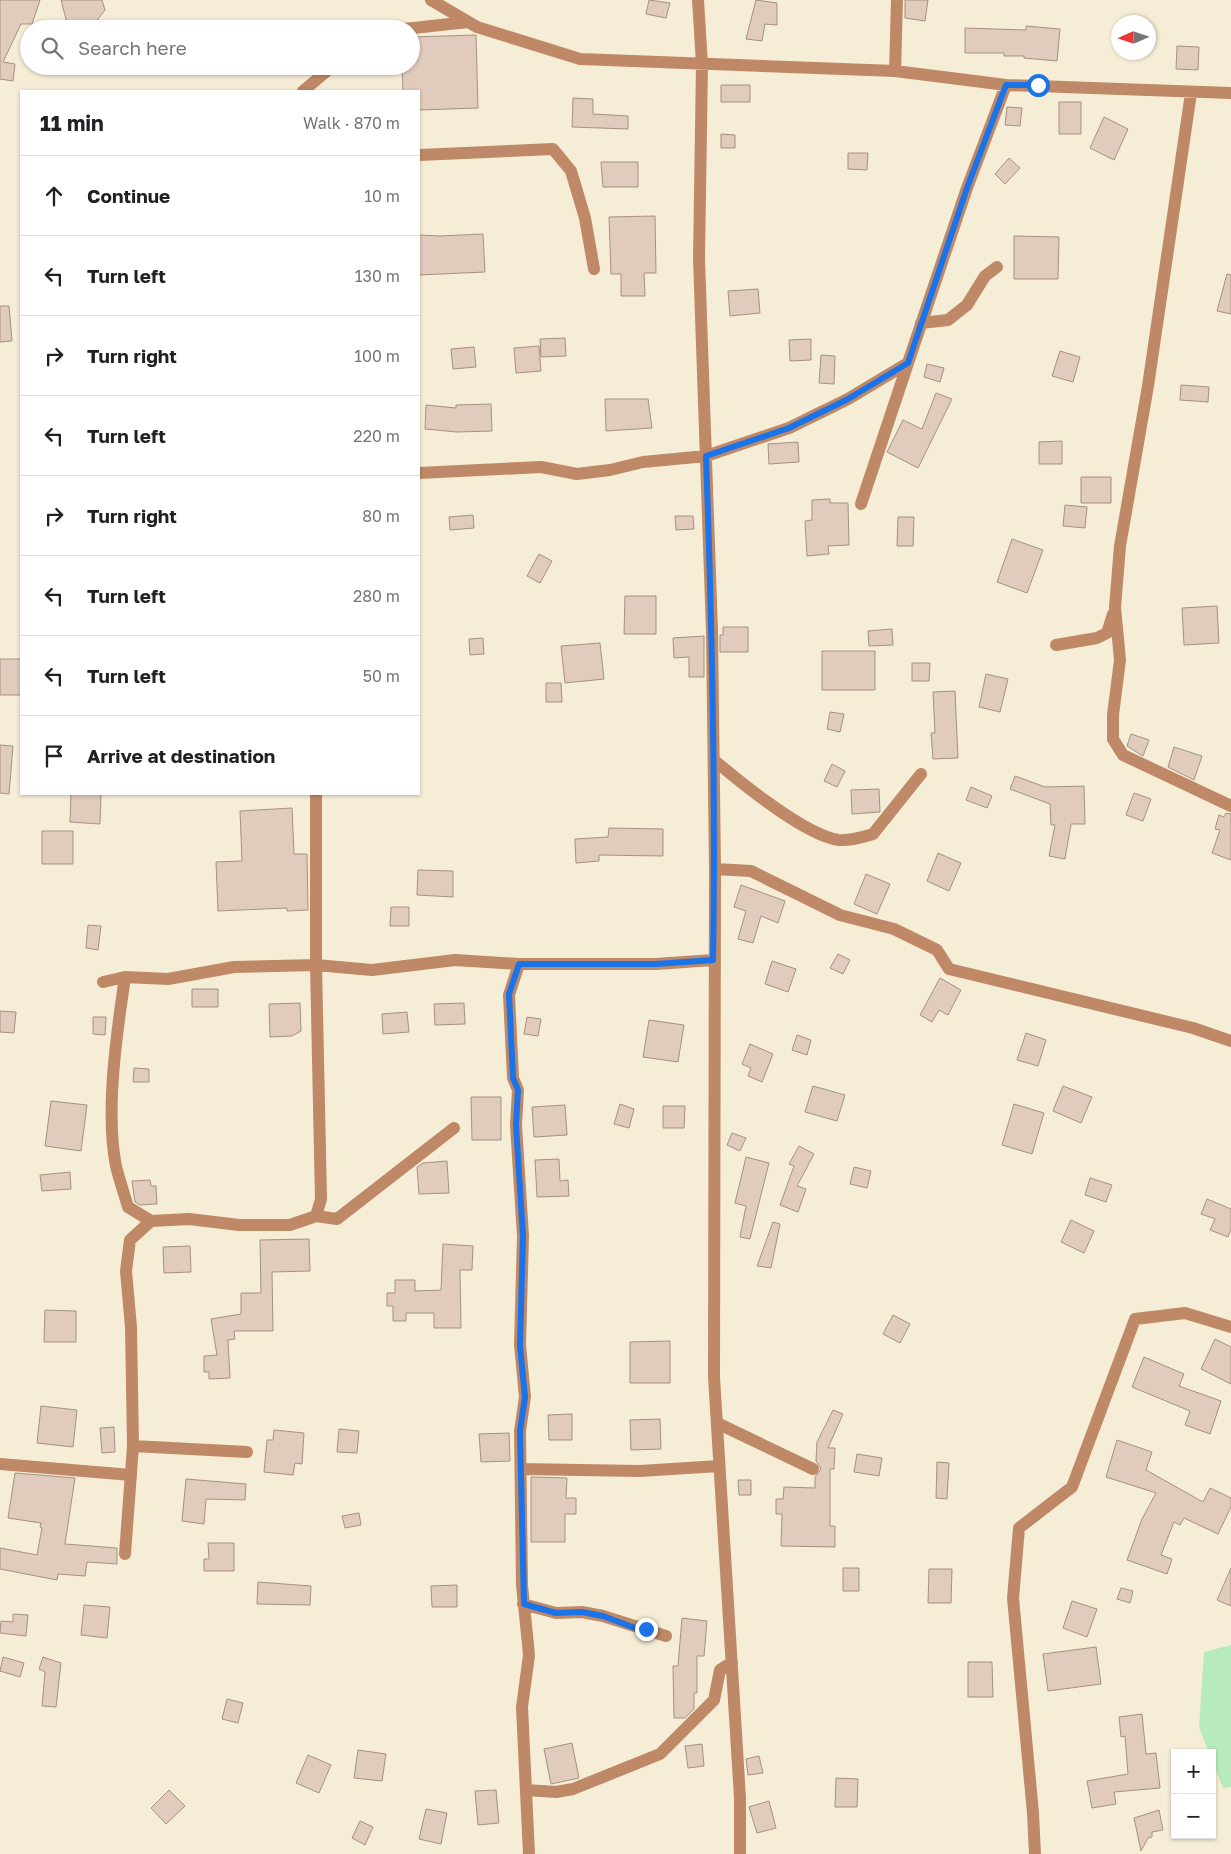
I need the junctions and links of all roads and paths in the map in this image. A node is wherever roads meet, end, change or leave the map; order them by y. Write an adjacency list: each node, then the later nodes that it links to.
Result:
1 (431, 0): 4 (street)
2 (698, 0): 6 (street)
3 (896, 0): 7 (street)
4 (468, 22): 5 (street); 6 (street)
5 (420, 27)
6 (702, 64): 7 (street); 18 (street)
7 (895, 71): 9 (street)
8 (322, 75): 10 (street)
9 (1006, 85): 11 (street); 16 (street)
10 (304, 90)
11 (1191, 93): 12 (street); 21 (street)
12 (1231, 93)
13 (420, 155): 15 (street)
14 (997, 267): 16 (street)
15 (594, 269)
16 (921, 323): 17 (street)
17 (908, 363): 18 (street); 20 (street)
18 (706, 456): 19 (street); 23 (street)
19 (420, 474)
20 (861, 504)
21 (1115, 607): 22 (street); 26 (street)
22 (1056, 644)
23 (714, 760): 24 (street); 27 (street)
24 (921, 774)
25 (316, 795): 30 (street)
26 (1231, 806)
27 (715, 869): 28 (street); 33 (street)
28 (713, 960): 29 (street); 38 (street)
29 (519, 964): 30 (street); 43 (street)
30 (316, 965): 31 (street); 35 (street)
31 (125, 977): 32 (street); 36 (street)
32 (104, 982)
33 (1231, 1041)
34 (454, 1128): 35 (street)
35 (316, 1216): 36 (street)
36 (151, 1221): 39 (street)
37 (1231, 1327): 53 (street)
38 (717, 1423): 42 (street); 44 (street)
39 (134, 1446): 40 (street); 45 (street)
40 (247, 1452)
41 (0, 1464): 45 (street)
42 (719, 1466): 43 (street); 49 (street)
43 (521, 1469): 47 (street)
44 (813, 1469)
45 (131, 1475): 46 (street)
46 (125, 1554)
47 (524, 1604): 48 (street); 50 (street)
48 (666, 1636)
49 (732, 1662): 50 (street); 52 (street)
50 (526, 1790): 51 (street)
51 (529, 1854)
52 (740, 1854)
53 (1034, 1854)

